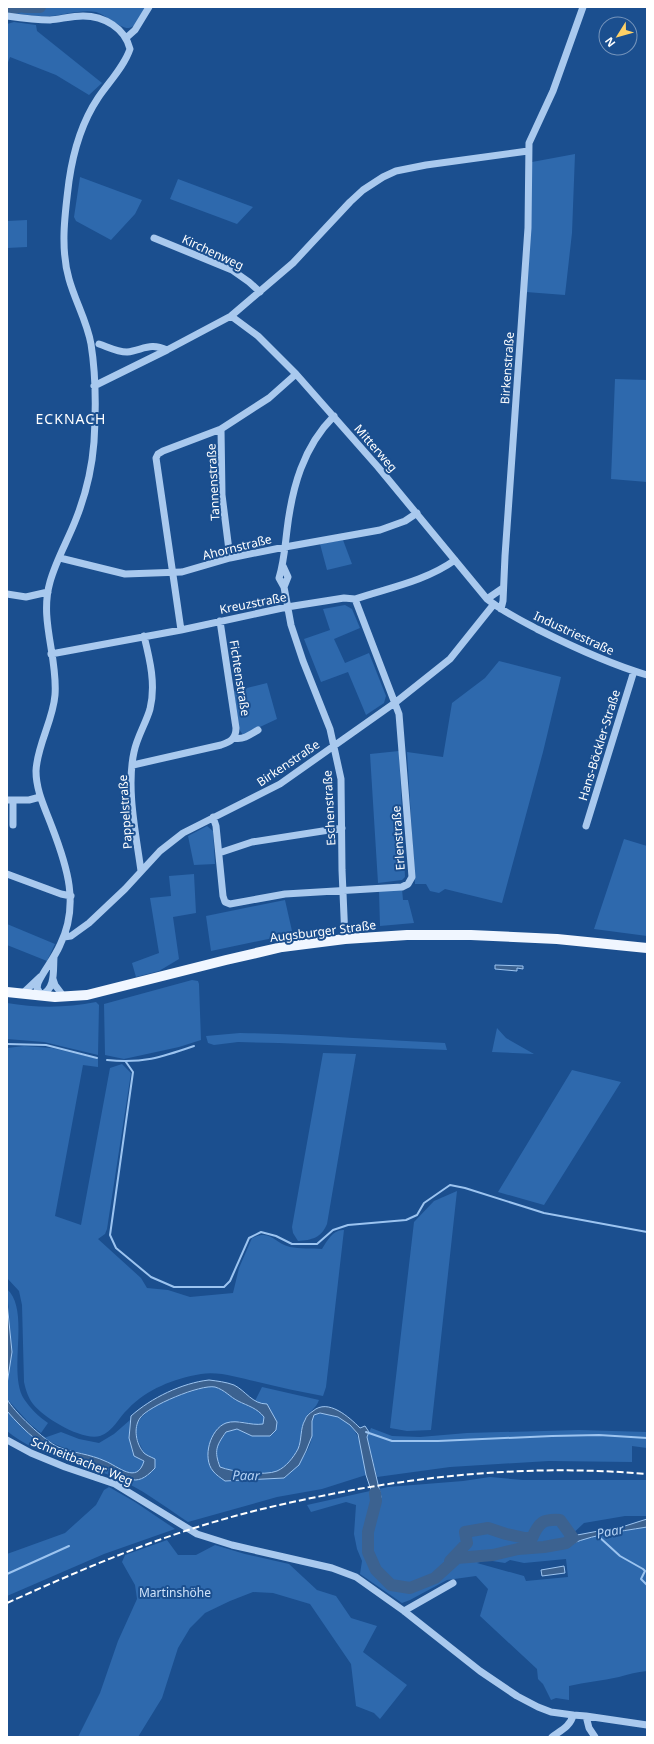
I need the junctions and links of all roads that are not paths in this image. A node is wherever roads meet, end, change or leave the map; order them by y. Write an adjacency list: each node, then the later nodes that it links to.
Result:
1 (149, 7): 4 (street)
2 (583, 7): 5 (street, Birkenstraße)
3 (8, 16): 4 (street)
4 (126, 38): 12 (street)
5 (528, 150): 7 (street); 21 (street, Birkenstraße)
6 (154, 238): 7 (street, Kirchenweg)
7 (260, 292): 8 (street)
8 (231, 316): 10 (street); 11 (street, Mitterweg)
9 (99, 344): 10 (street)
10 (167, 350): 12 (street)
11 (296, 374): 13 (street, Mitterweg); 14 (street)
12 (94, 386): 17 (street)
13 (334, 416): 15 (street, Mitterweg); 16 (street, Eschenstraße)
14 (220, 429): 18 (street, Tannenstraße); 20 (street)
15 (417, 513): 16 (street, Ahornstraße); 19 (street, Mitterweg)
16 (284, 546): 18 (street, Ahornstraße); 27 (street, Eschenstraße)
17 (60, 558): 20 (street, Ahornstraße); 22 (street)
18 (230, 558): 20 (street, Ahornstraße)
19 (455, 560): 24 (street, Kreuzstraße); 25 (street, Mitterweg)
20 (173, 573): 30 (street)
21 (503, 588): 25 (street); 28 (street, Birkenstraße)
22 (48, 592): 23 (street); 32 (street)
23 (7, 594)
24 (355, 599): 27 (street, Kreuzstraße); 35 (street, Erlenstraße)
25 (487, 599): 26 (street, Mitterweg)
26 (494, 604): 28 (street, Industriestraße); 35 (street, Birkenstraße)
27 (287, 607): 29 (street, Kreuzstraße); 38 (street, Eschenstraße)
28 (501, 609): 33 (street, Industriestraße)
29 (220, 621): 30 (street, Kreuzstraße); 37 (street, Fichtenstraße)
30 (182, 630): 31 (street, Kreuzstraße)
31 (144, 636): 32 (street, Kreuzstraße); 39 (street, Pappelstraße)
32 (51, 654): 40 (street)
33 (634, 671): 34 (street, Industriestraße); 44 (street, Hans-Böckler-Straße)
34 (647, 675)
35 (396, 702): 38 (street, Birkenstraße); 49 (street, Erlenstraße)
36 (258, 730): 37 (street, Fichtenstraße)
37 (234, 738): 39 (street, Fichtenstraße)
38 (334, 745): 42 (street, Birkenstraße); 45 (street, Eschenstraße)
39 (132, 765): 47 (street, Pappelstraße)
40 (40, 797): 41 (street); 50 (street)
41 (10, 800): 43 (street)
42 (213, 818): 46 (street, Erlenstraße); 47 (street, Birkenstraße)
43 (13, 825)
44 (586, 826)
45 (342, 828): 46 (street); 49 (street, Eschenstraße)
46 (219, 853): 49 (street, Erlenstraße)
47 (141, 871): 51 (street, Birkenstraße)
48 (7, 874): 50 (street)
49 (343, 890): 52 (street, Eschenstraße)
50 (71, 896): 51 (street)
51 (64, 937): 54 (street)
52 (345, 939): 53 (main road, Augsburger Straße); 60 (main road, Augsburger Straße)
53 (647, 948)
54 (54, 957): 55 (street); 56 (street)
55 (42, 975): 58 (street); 59 (street)
56 (53, 979): 59 (street); 60 (street)
57 (7, 992): 58 (main road, Augsburger Straße)
58 (22, 994): 59 (main road, Augsburger Straße)
59 (41, 996): 60 (main road, Augsburger Straße)
60 (64, 997)
61 (7, 1440): 63 (street, Schneitbacher Weg)
62 (453, 1583): 63 (street)
63 (404, 1611): 64 (street, Schneitbacher Weg)
64 (573, 1716): 65 (street, Schneitbacher Weg); 67 (street)
65 (586, 1716): 66 (street, Schneitbacher Weg); 68 (street)
66 (647, 1725)
67 (552, 1737)
68 (594, 1737)

